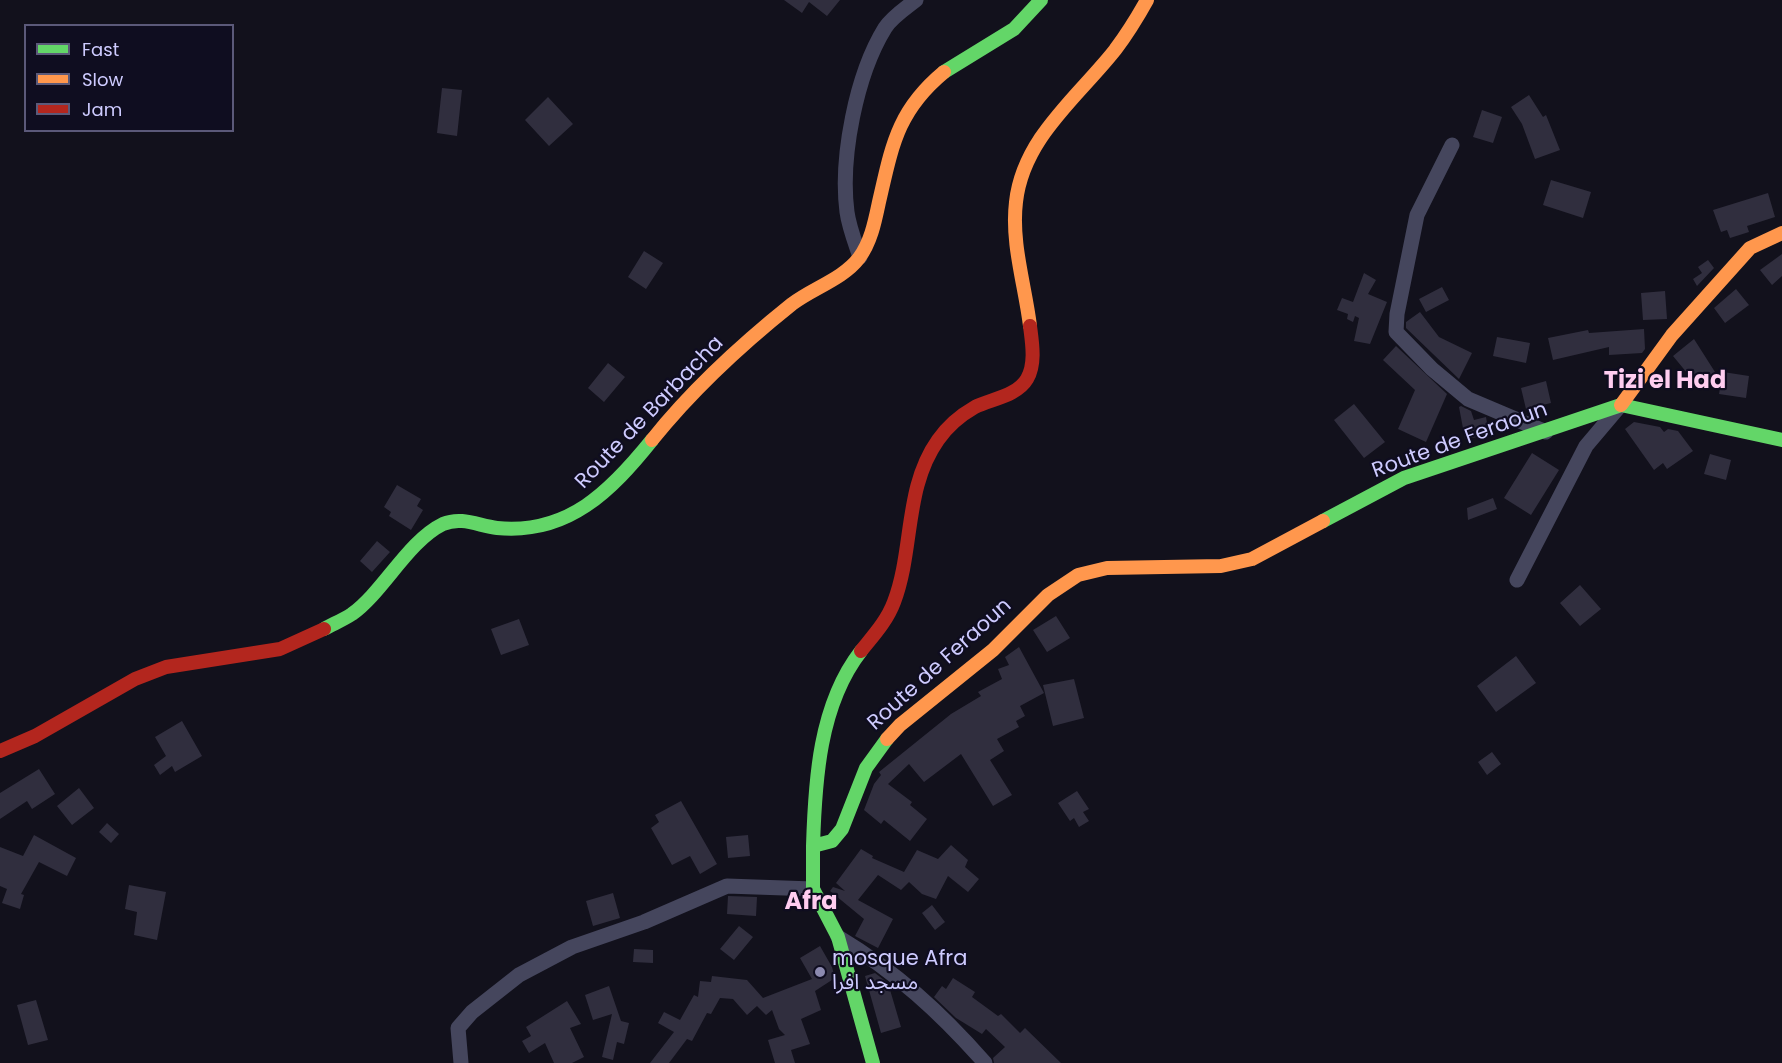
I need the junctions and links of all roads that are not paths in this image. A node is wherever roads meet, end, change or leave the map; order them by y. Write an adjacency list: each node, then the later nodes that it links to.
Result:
1 (916, 0): 6 (street)
2 (1041, 0): 6 (main road, Route de Barbacha)
3 (1147, 0): 12 (main road)
4 (1452, 144): 8 (street)
5 (1782, 233): 7 (main road)
6 (860, 256): 11 (main road, Route de Barbacha)
7 (1621, 405): 8 (main road, Route de Feraoun); 9 (main road); 10 (street)
8 (1546, 432): 12 (main road, Route de Feraoun)
9 (1782, 440)
10 (1517, 580)
11 (0, 751)
12 (813, 846): 13 (main road)
13 (813, 890): 14 (main road); 15 (street)
14 (838, 937): 16 (main road); 17 (street)
15 (461, 1063)
16 (873, 1063)
17 (985, 1063)

